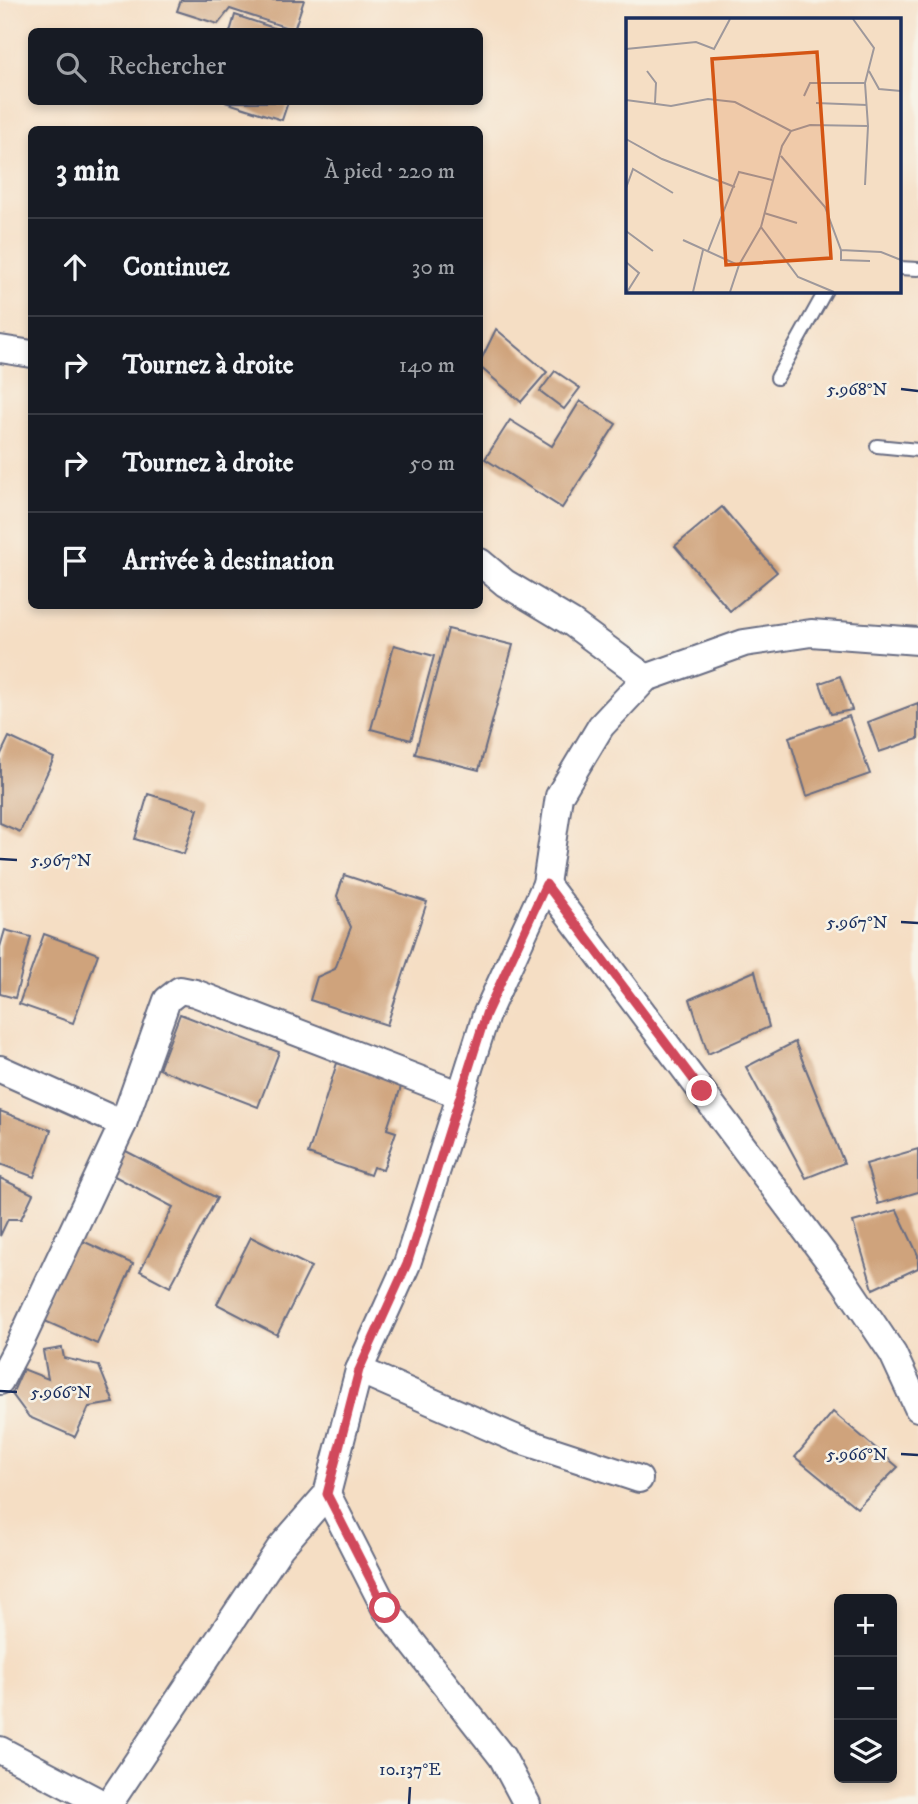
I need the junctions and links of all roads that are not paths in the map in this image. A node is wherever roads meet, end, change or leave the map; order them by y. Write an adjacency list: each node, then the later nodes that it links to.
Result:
1 (900, 268): 2 (lane)
2 (918, 269)
3 (825, 292): 6 (lane)
4 (0, 349): 5 (street)
5 (28, 353)
6 (777, 378)
7 (877, 446): 8 (lane)
8 (918, 450)
9 (483, 565): 11 (street)
10 (918, 641): 11 (street)
11 (646, 678): 12 (street)
12 (546, 884): 14 (street); 18 (street)
13 (0, 1069): 15 (street)
14 (460, 1095): 15 (street); 16 (street)
15 (123, 1124): 17 (street)
16 (359, 1370): 19 (street); 20 (street)
17 (0, 1381)
18 (918, 1408)
19 (639, 1479)
20 (327, 1494): 23 (street); 24 (street)
21 (0, 1750): 22 (street)
22 (103, 1804)
23 (109, 1804)
24 (527, 1804)

